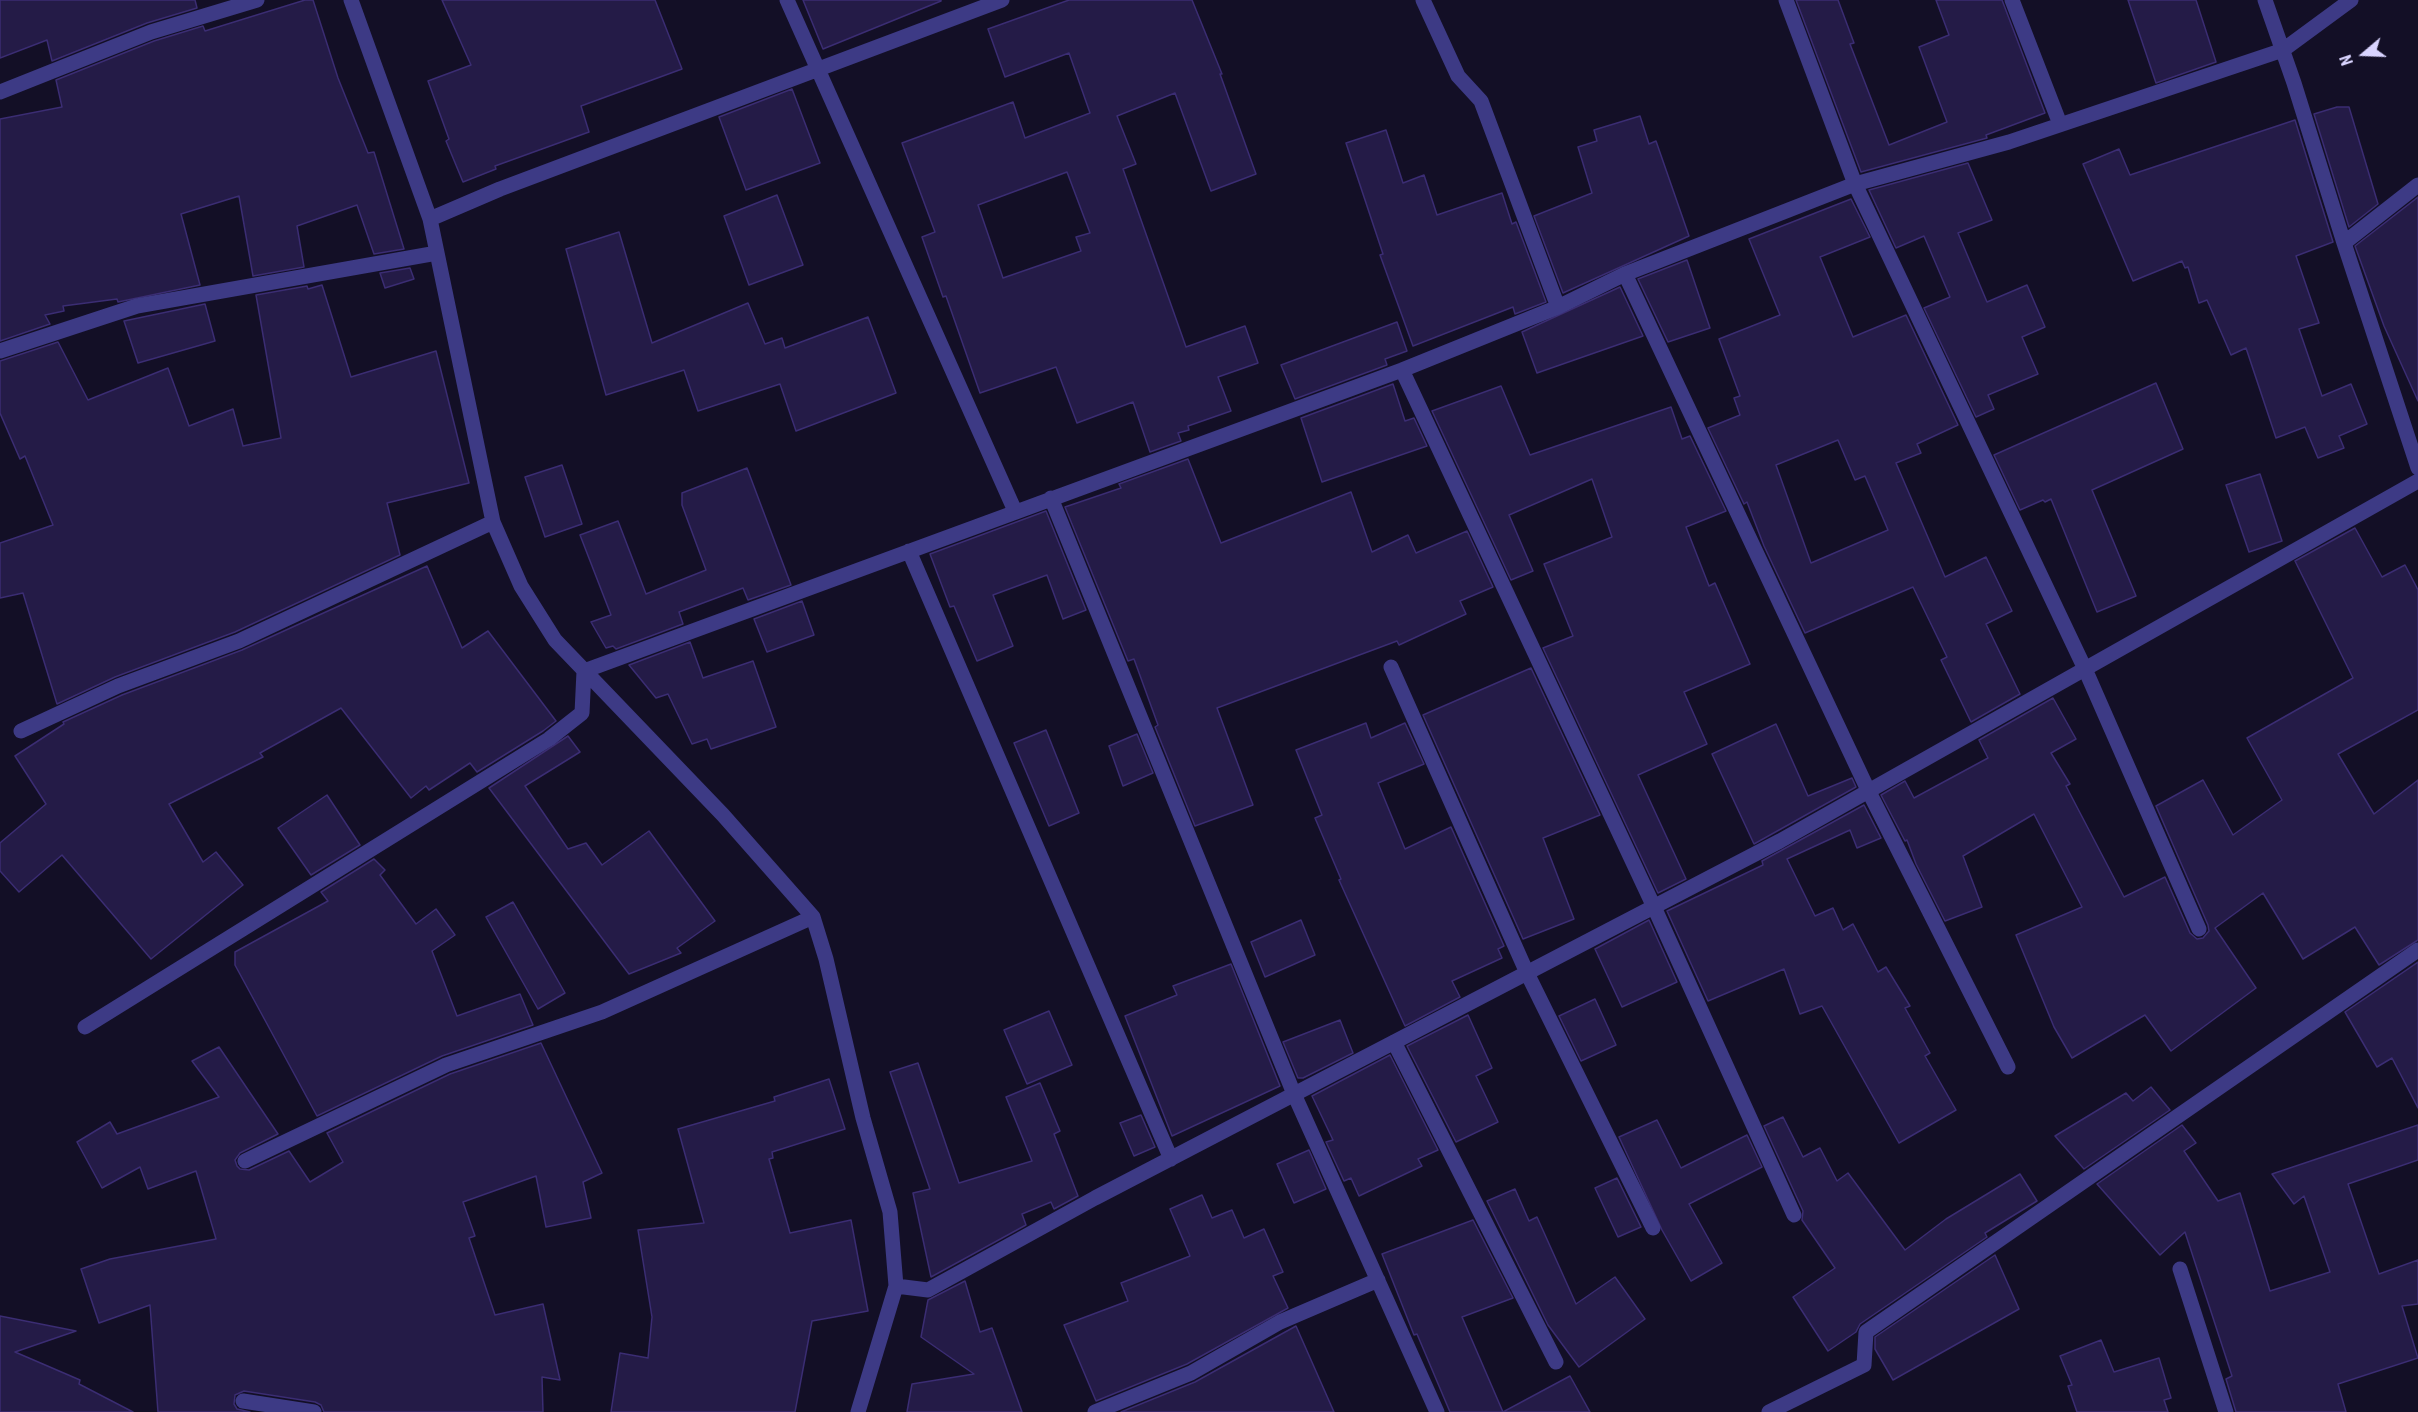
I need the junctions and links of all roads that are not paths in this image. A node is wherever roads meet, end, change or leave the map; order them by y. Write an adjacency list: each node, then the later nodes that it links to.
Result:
1 (257, 0): 12 (street)
2 (351, 0): 16 (street)
3 (787, 0): 11 (street)
4 (1002, 0): 11 (street)
5 (1423, 0): 20 (street)
6 (1786, 0): 14 (street)
7 (2012, 0): 13 (street)
8 (2265, 0): 10 (street)
9 (2351, 0): 10 (street)
10 (2283, 50): 13 (street); 17 (street)
11 (818, 68): 16 (street); 26 (street)
12 (0, 92)
13 (2060, 124): 14 (street)
14 (1855, 184): 19 (street); 30 (street)
15 (2418, 185): 17 (street)
16 (430, 219): 18 (street)
17 (2344, 243): 23 (street)
18 (437, 253): 21 (street); 27 (street)
19 (1625, 274): 20 (street); 33 (street)
20 (1558, 307): 22 (street)
21 (0, 351)
22 (1402, 370): 25 (street); 34 (street)
23 (2418, 468)
24 (2418, 481): 30 (street)
25 (1051, 498): 26 (street); 42 (street)
26 (1015, 512): 28 (street)
27 (493, 522): 31 (street); 32 (street)
28 (909, 551): 31 (street); 43 (street)
29 (1390, 667): 38 (street)
30 (2085, 669): 33 (street); 36 (street)
31 (584, 671): 35 (street); 39 (street)
32 (21, 731)
33 (1868, 790): 34 (street); 41 (street)
34 (1654, 907): 38 (street); 45 (street)
35 (813, 917): 44 (street); 49 (street)
36 (2199, 929)
37 (2418, 950): 56 (street)
38 (1527, 973): 40 (street); 46 (street)
39 (85, 1027)
40 (1394, 1042): 42 (street); 50 (street)
41 (2008, 1067)
42 (1294, 1094): 43 (street); 48 (street)
43 (1171, 1159): 49 (street)
44 (245, 1161)
45 (1794, 1215)
46 (1653, 1228)
47 (2180, 1269): 57 (street)
48 (1378, 1280): 54 (street); 55 (street)
49 (896, 1286): 53 (street)
50 (1556, 1362)
51 (243, 1401): 52 (street)
52 (314, 1412)
53 (858, 1412)
54 (1095, 1412)
55 (1437, 1412)
56 (1769, 1412)
57 (2226, 1412)

